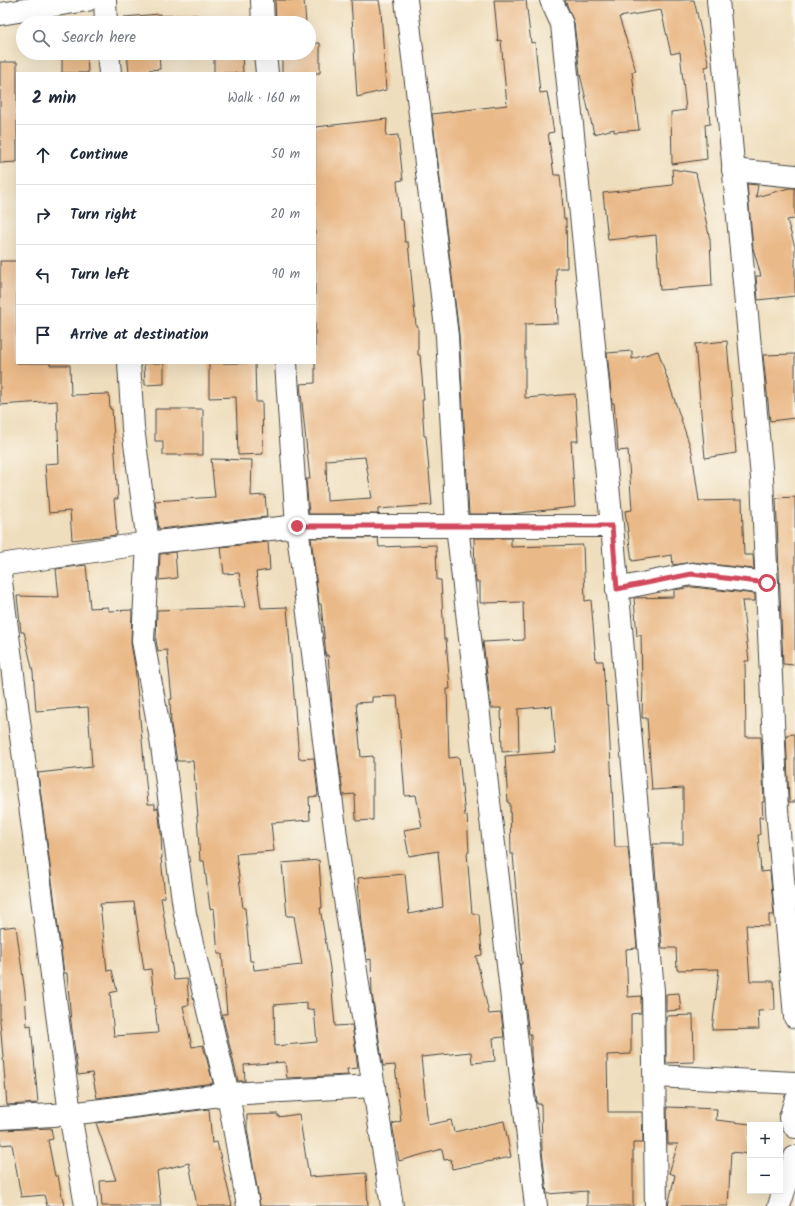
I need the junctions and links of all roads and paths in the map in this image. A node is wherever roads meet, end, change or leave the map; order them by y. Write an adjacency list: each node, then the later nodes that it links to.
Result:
1 (87, 0): 7 (street)
2 (105, 0): 8 (street)
3 (262, 0): 9 (street)
4 (406, 0): 19 (street)
5 (551, 0): 20 (street)
6 (718, 0): 14 (street)
7 (0, 14)
8 (106, 16)
9 (263, 16)
10 (109, 60): 12 (street)
11 (266, 60): 13 (street)
12 (110, 72)
13 (267, 72)
14 (733, 170): 15 (street); 24 (street)
15 (795, 176)
16 (129, 364): 21 (street)
17 (286, 364): 18 (street)
18 (297, 526): 19 (street); 21 (street); 30 (street)
19 (457, 526): 20 (street); 40 (street)
20 (612, 526): 25 (street)
21 (148, 543): 22 (street); 31 (street)
22 (0, 565)
23 (0, 574): 33 (street)
24 (767, 583): 25 (street); 26 (street)
25 (617, 589): 28 (street)
26 (786, 811): 27 (street)
27 (795, 1017)
28 (655, 1076): 29 (street); 41 (street)
29 (795, 1084)
30 (374, 1086): 31 (street); 39 (street)
31 (228, 1094): 33 (street); 38 (street)
32 (795, 1102): 35 (street)
33 (70, 1114): 34 (street); 37 (street)
34 (0, 1118)
35 (795, 1127)
36 (795, 1157): 42 (street)
37 (86, 1206)
38 (248, 1206)
39 (392, 1206)
40 (536, 1206)
41 (656, 1206)
42 (779, 1206)

